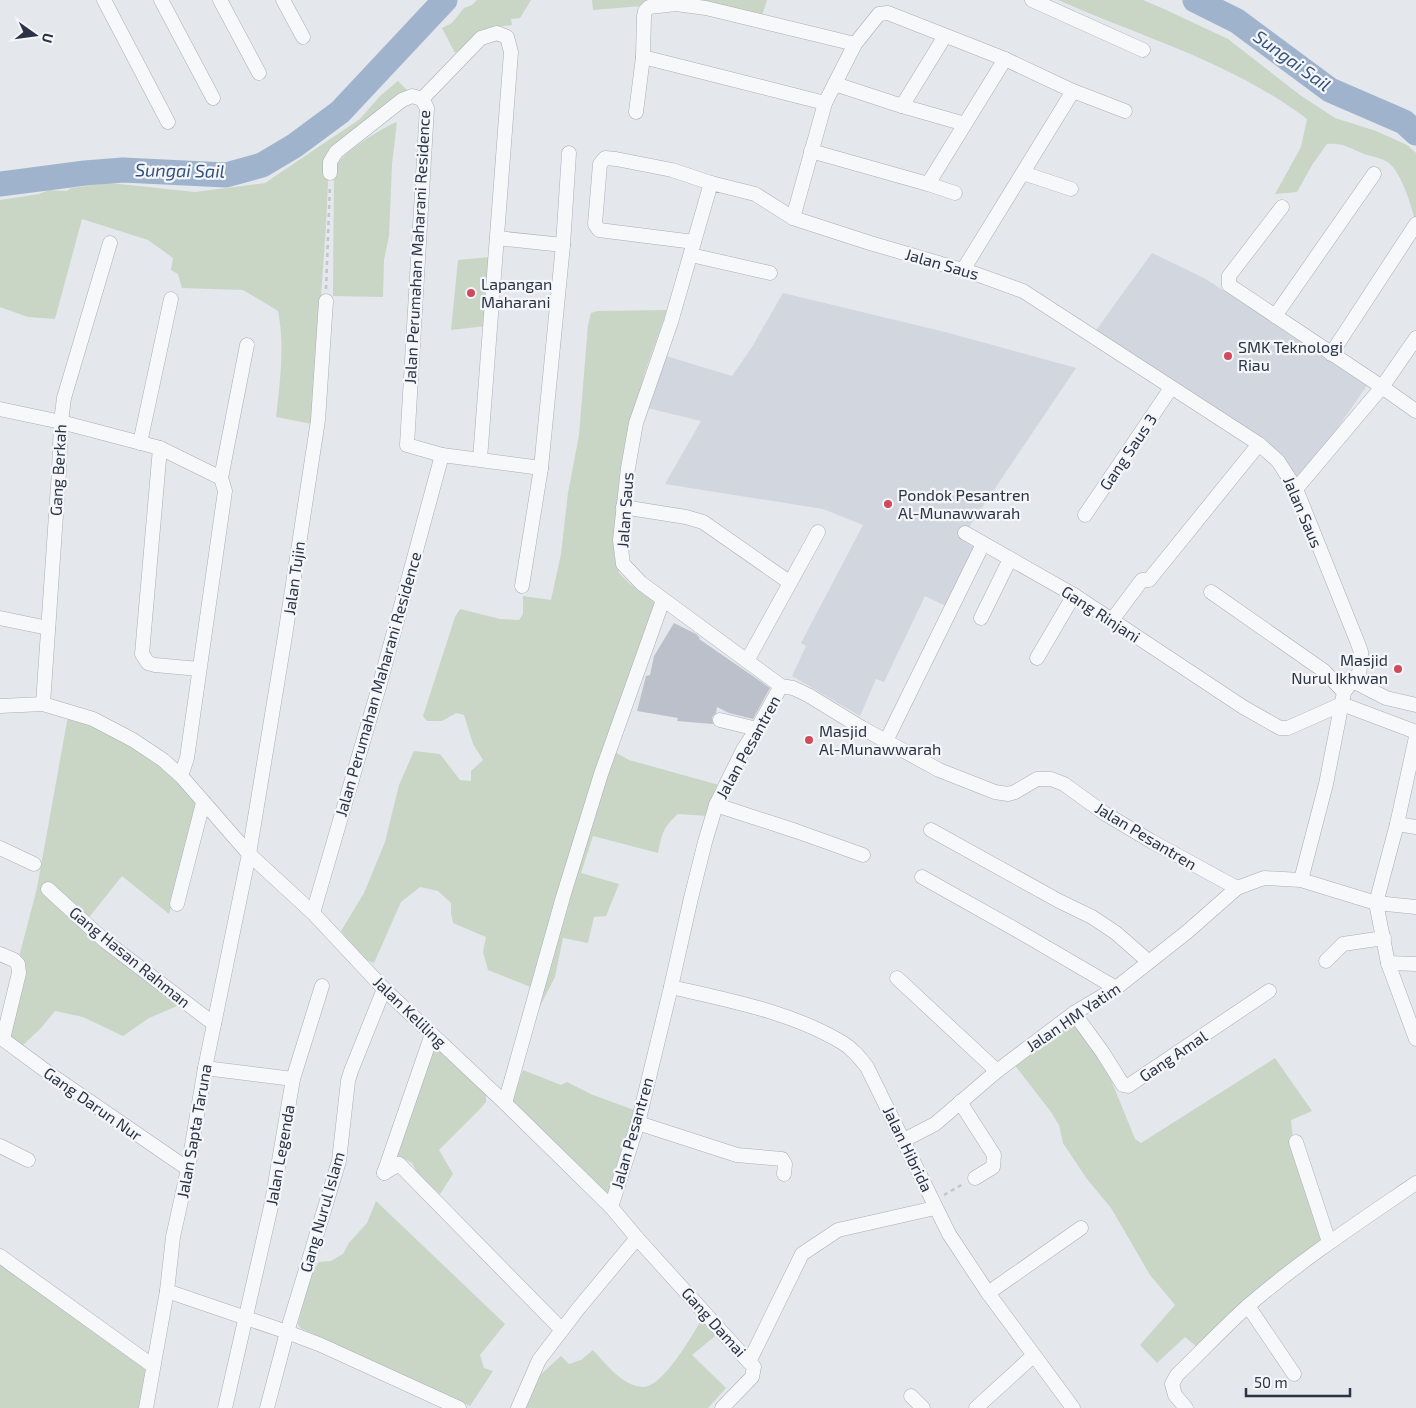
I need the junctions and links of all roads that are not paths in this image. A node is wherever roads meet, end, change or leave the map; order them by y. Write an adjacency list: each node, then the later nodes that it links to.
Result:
1 (104, 0): 23 (street)
2 (162, 0): 17 (street)
3 (220, 0): 14 (street)
4 (283, 0): 9 (street)
5 (886, 0): 7 (street)
6 (1032, 0): 11 (street)
7 (879, 14): 8 (street); 10 (street)
8 (945, 36): 13 (street); 20 (street)
9 (303, 37)
10 (855, 44): 12 (street); 15 (street)
11 (1143, 50)
12 (643, 57): 19 (street); 22 (street)
13 (1005, 59): 16 (street); 24 (street)
14 (259, 74)
15 (835, 84): 19 (street); 20 (street)
16 (1073, 91): 21 (street); 28 (street)
17 (213, 98)
18 (422, 99): 27 (street); 37 (street, Jalan Perumahan Maharani Residence); 57 (street, Jalan Perumahan Maharani Residence)
19 (825, 103): 25 (street)
20 (902, 106): 24 (street)
21 (1125, 111)
22 (636, 112)
23 (168, 122)
24 (965, 124): 31 (street)
25 (811, 150): 31 (street); 35 (street)
26 (569, 152): 39 (street)
27 (330, 173)
28 (1023, 173): 32 (street); 41 (street)
29 (1374, 174): 45 (street)
30 (711, 183): 35 (street, Jalan Saus); 40 (street, Jalan Saus); 40 (street)
31 (928, 184): 33 (street)
32 (1071, 189)
33 (955, 193)
34 (1282, 207): 45 (street)
35 (793, 218): 41 (street, Jalan Saus)
36 (1416, 224): 48 (street)
37 (496, 238): 39 (street); 58 (street, Jalan Perumahan Maharani Residence)
38 (110, 243): 53 (street, Gang Berkah)
39 (563, 244): 59 (street)
40 (693, 248): 42 (street); 62 (street, Jalan Saus)
41 (963, 270): 50 (street, Jalan Saus)
42 (770, 274)
43 (171, 299): 54 (street)
44 (326, 301): 97 (street, Jalan Tujin)
45 (1275, 316): 48 (street)
46 (1416, 338): 49 (street)
47 (247, 345): 60 (street)
48 (1331, 354): 49 (street)
49 (1382, 387): 52 (street); 61 (street)
50 (1171, 388): 55 (street, Jalan Saus); 63 (street, Gang Saus 3)
51 (0, 409): 53 (street)
52 (1416, 411)
53 (61, 422): 54 (street); 76 (street, Gang Berkah)
54 (140, 443): 56 (street)
55 (1259, 444): 61 (street, Jalan Saus); 75 (street)
56 (160, 448): 60 (street); 79 (street)
57 (442, 455): 58 (street, Jalan Perumahan Maharani Residence); 107 (street, Jalan Perumahan Maharani Residence)
58 (480, 459): 59 (street, Jalan Perumahan Maharani Residence)
59 (541, 468): 69 (street)
60 (221, 478): 79 (street)
61 (1296, 489): 81 (street, Jalan Saus)
62 (623, 507): 68 (street); 72 (street, Jalan Saus)
63 (1085, 515)
64 (818, 532): 68 (street)
65 (965, 533): 66 (street, Gang Rinjani)
66 (983, 544): 67 (street, Gang Rinjani); 89 (street)
67 (1010, 559): 71 (street, Gang Rinjani); 74 (street)
68 (789, 582): 78 (street)
69 (522, 586)
70 (1211, 592): 81 (street)
71 (1074, 595): 75 (street, Gang Rinjani); 77 (street)
72 (662, 600): 78 (street, Jalan Saus); 129 (street)
73 (0, 618): 76 (street)
74 (981, 618)
75 (1112, 620): 81 (street, Gang Rinjani)
76 (48, 628): 82 (street, Gang Berkah)
77 (1037, 658)
78 (747, 662): 80 (street, Jalan Saus)
79 (199, 669): 90 (street)
80 (781, 686): 86 (street, Jalan Pesantren); 89 (street, Jalan Pesantren)
81 (1346, 692): 83 (street); 87 (street); 101 (street, Jalan Saus)
82 (43, 704): 84 (street, Jalan Keliling); 90 (street, Jalan Keliling)
83 (1416, 705)
84 (0, 706)
85 (720, 720): 86 (street)
86 (757, 729): 92 (street, Jalan Pesantren)
87 (1416, 732)
88 (1416, 737): 93 (street)
89 (886, 741): 102 (street, Jalan Pesantren)
90 (181, 776): 91 (street, Jalan Keliling)
91 (204, 803): 97 (street, Jalan Keliling); 105 (street)
92 (716, 805): 98 (street); 116 (street, Jalan Pesantren)
93 (1397, 824): 94 (street); 104 (street)
94 (1416, 828)
95 (931, 830): 111 (street)
96 (0, 848): 99 (street)
97 (249, 854): 107 (street, Jalan Keliling); 121 (street, Jalan Sapta Taruna)
98 (863, 855)
99 (34, 864)
100 (922, 878): 117 (street)
101 (1301, 880): 102 (street); 104 (street)
102 (1237, 888): 111 (street, Jalan HM Yatim)
103 (48, 889): 121 (street, Gang Hasan Rahman)
104 (1376, 903): 106 (street); 108 (street)
105 (177, 904)
106 (1416, 907)
107 (313, 913): 118 (street, Jalan Keliling)
108 (1384, 938): 110 (street); 112 (street)
109 (0, 954): 123 (street)
110 (1326, 961)
111 (1149, 962): 117 (street, Jalan HM Yatim)
112 (1388, 963): 113 (street); 124 (street)
113 (1416, 964)
114 (897, 978): 126 (street)
115 (322, 986): 127 (street, Jalan Legenda)
116 (671, 987): 130 (street, Jalan Pesantren); 131 (street, Jalan Hibrida)
117 (1116, 988): 120 (street, Jalan HM Yatim)
118 (384, 989): 122 (street, Jalan Keliling); 150 (street, Gang Nurul Islam)
119 (1269, 991): 120 (street, Gang Amal)
120 (1074, 1013): 126 (street, Jalan HM Yatim)
121 (214, 1024): 125 (street, Jalan Sapta Taruna)
122 (432, 1034): 129 (street, Jalan Keliling); 149 (street)
123 (1, 1038): 135 (street, Gang Darun Nur)
124 (1416, 1039)
125 (205, 1068): 127 (street); 135 (street, Jalan Sapta Taruna)
126 (997, 1071): 128 (street, Jalan HM Yatim)
127 (293, 1080): 148 (street, Jalan Legenda)
128 (960, 1102): 131 (street, Jalan HM Yatim); 137 (street)
129 (505, 1103): 140 (street, Jalan Keliling)
130 (638, 1123): 136 (street); 140 (street, Jalan Pesantren)
131 (904, 1140): 139 (street, Jalan Hibrida)
132 (1296, 1142): 143 (street)
133 (0, 1146): 134 (street)
134 (28, 1160)
135 (188, 1169): 145 (street, Jalan Sapta Taruna)
136 (784, 1174)
137 (975, 1178)
138 (1416, 1183): 143 (street)
139 (934, 1204): 146 (street, Jalan Hibrida); 152 (street)
140 (611, 1207): 142 (street, Jalan Keliling)
141 (1081, 1228): 146 (street)
142 (637, 1238): 149 (street); 152 (street, Gang Damai)
143 (1328, 1242): 147 (street)
144 (0, 1256): 153 (street)
145 (167, 1291): 148 (street); 153 (street, Jalan Sapta Taruna)
146 (988, 1293): 151 (street, Jalan Hibrida)
147 (1248, 1306): 154 (street); 165 (street)
148 (245, 1317): 150 (street); 157 (street, Jalan Legenda)
149 (562, 1330): 160 (street)
150 (287, 1332): 158 (street, Gang Nurul Islam); 159 (street)
151 (1034, 1356): 163 (street); 164 (street, Jalan Hibrida)
152 (750, 1362): 161 (street, Gang Damai)
153 (153, 1366): 156 (street, Jalan Sapta Taruna)
154 (1294, 1374)
155 (911, 1396): 162 (street)
156 (146, 1408)
157 (225, 1408)
158 (268, 1408)
159 (459, 1408)
160 (518, 1408)
161 (722, 1408)
162 (923, 1408)
163 (976, 1408)
164 (1073, 1408)
165 (1186, 1408)

